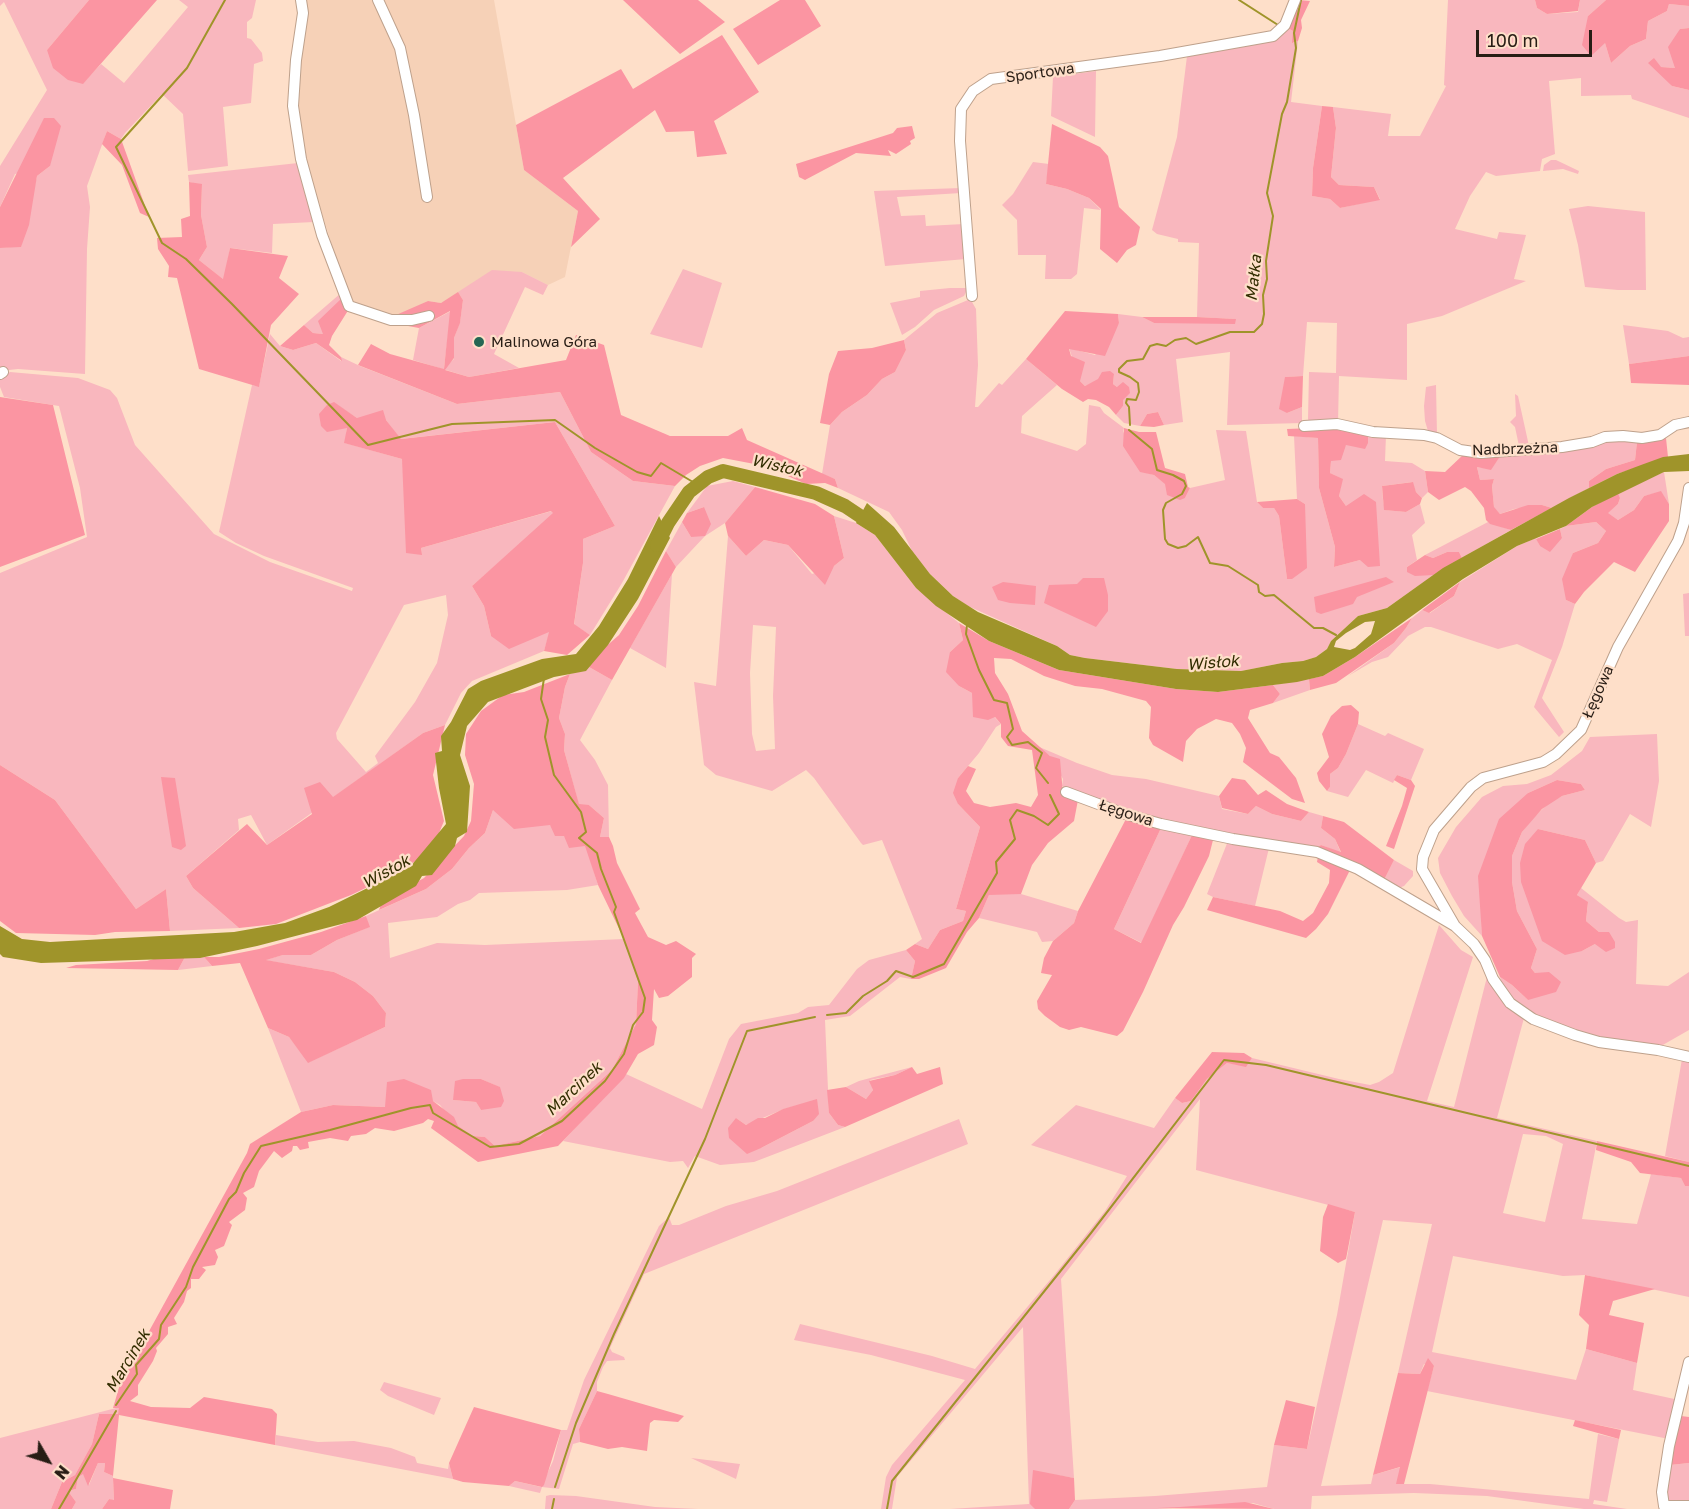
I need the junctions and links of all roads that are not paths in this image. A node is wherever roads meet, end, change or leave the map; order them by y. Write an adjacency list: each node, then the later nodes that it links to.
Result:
1 (301, 0): 6 (street)
2 (378, 0): 4 (street)
3 (1295, 0): 5 (street, Sportowa)
4 (428, 197)
5 (972, 296)
6 (429, 316)
7 (1689, 422): 8 (street, Nadbrzeżna)
8 (1304, 426)
9 (1689, 488): 11 (street, Łęgowa)
10 (1066, 792): 11 (street, Łęgowa)
11 (1455, 926): 12 (street, Łęgowa)
12 (1689, 1057)
13 (1689, 1362): 14 (street)
14 (1689, 1506)

